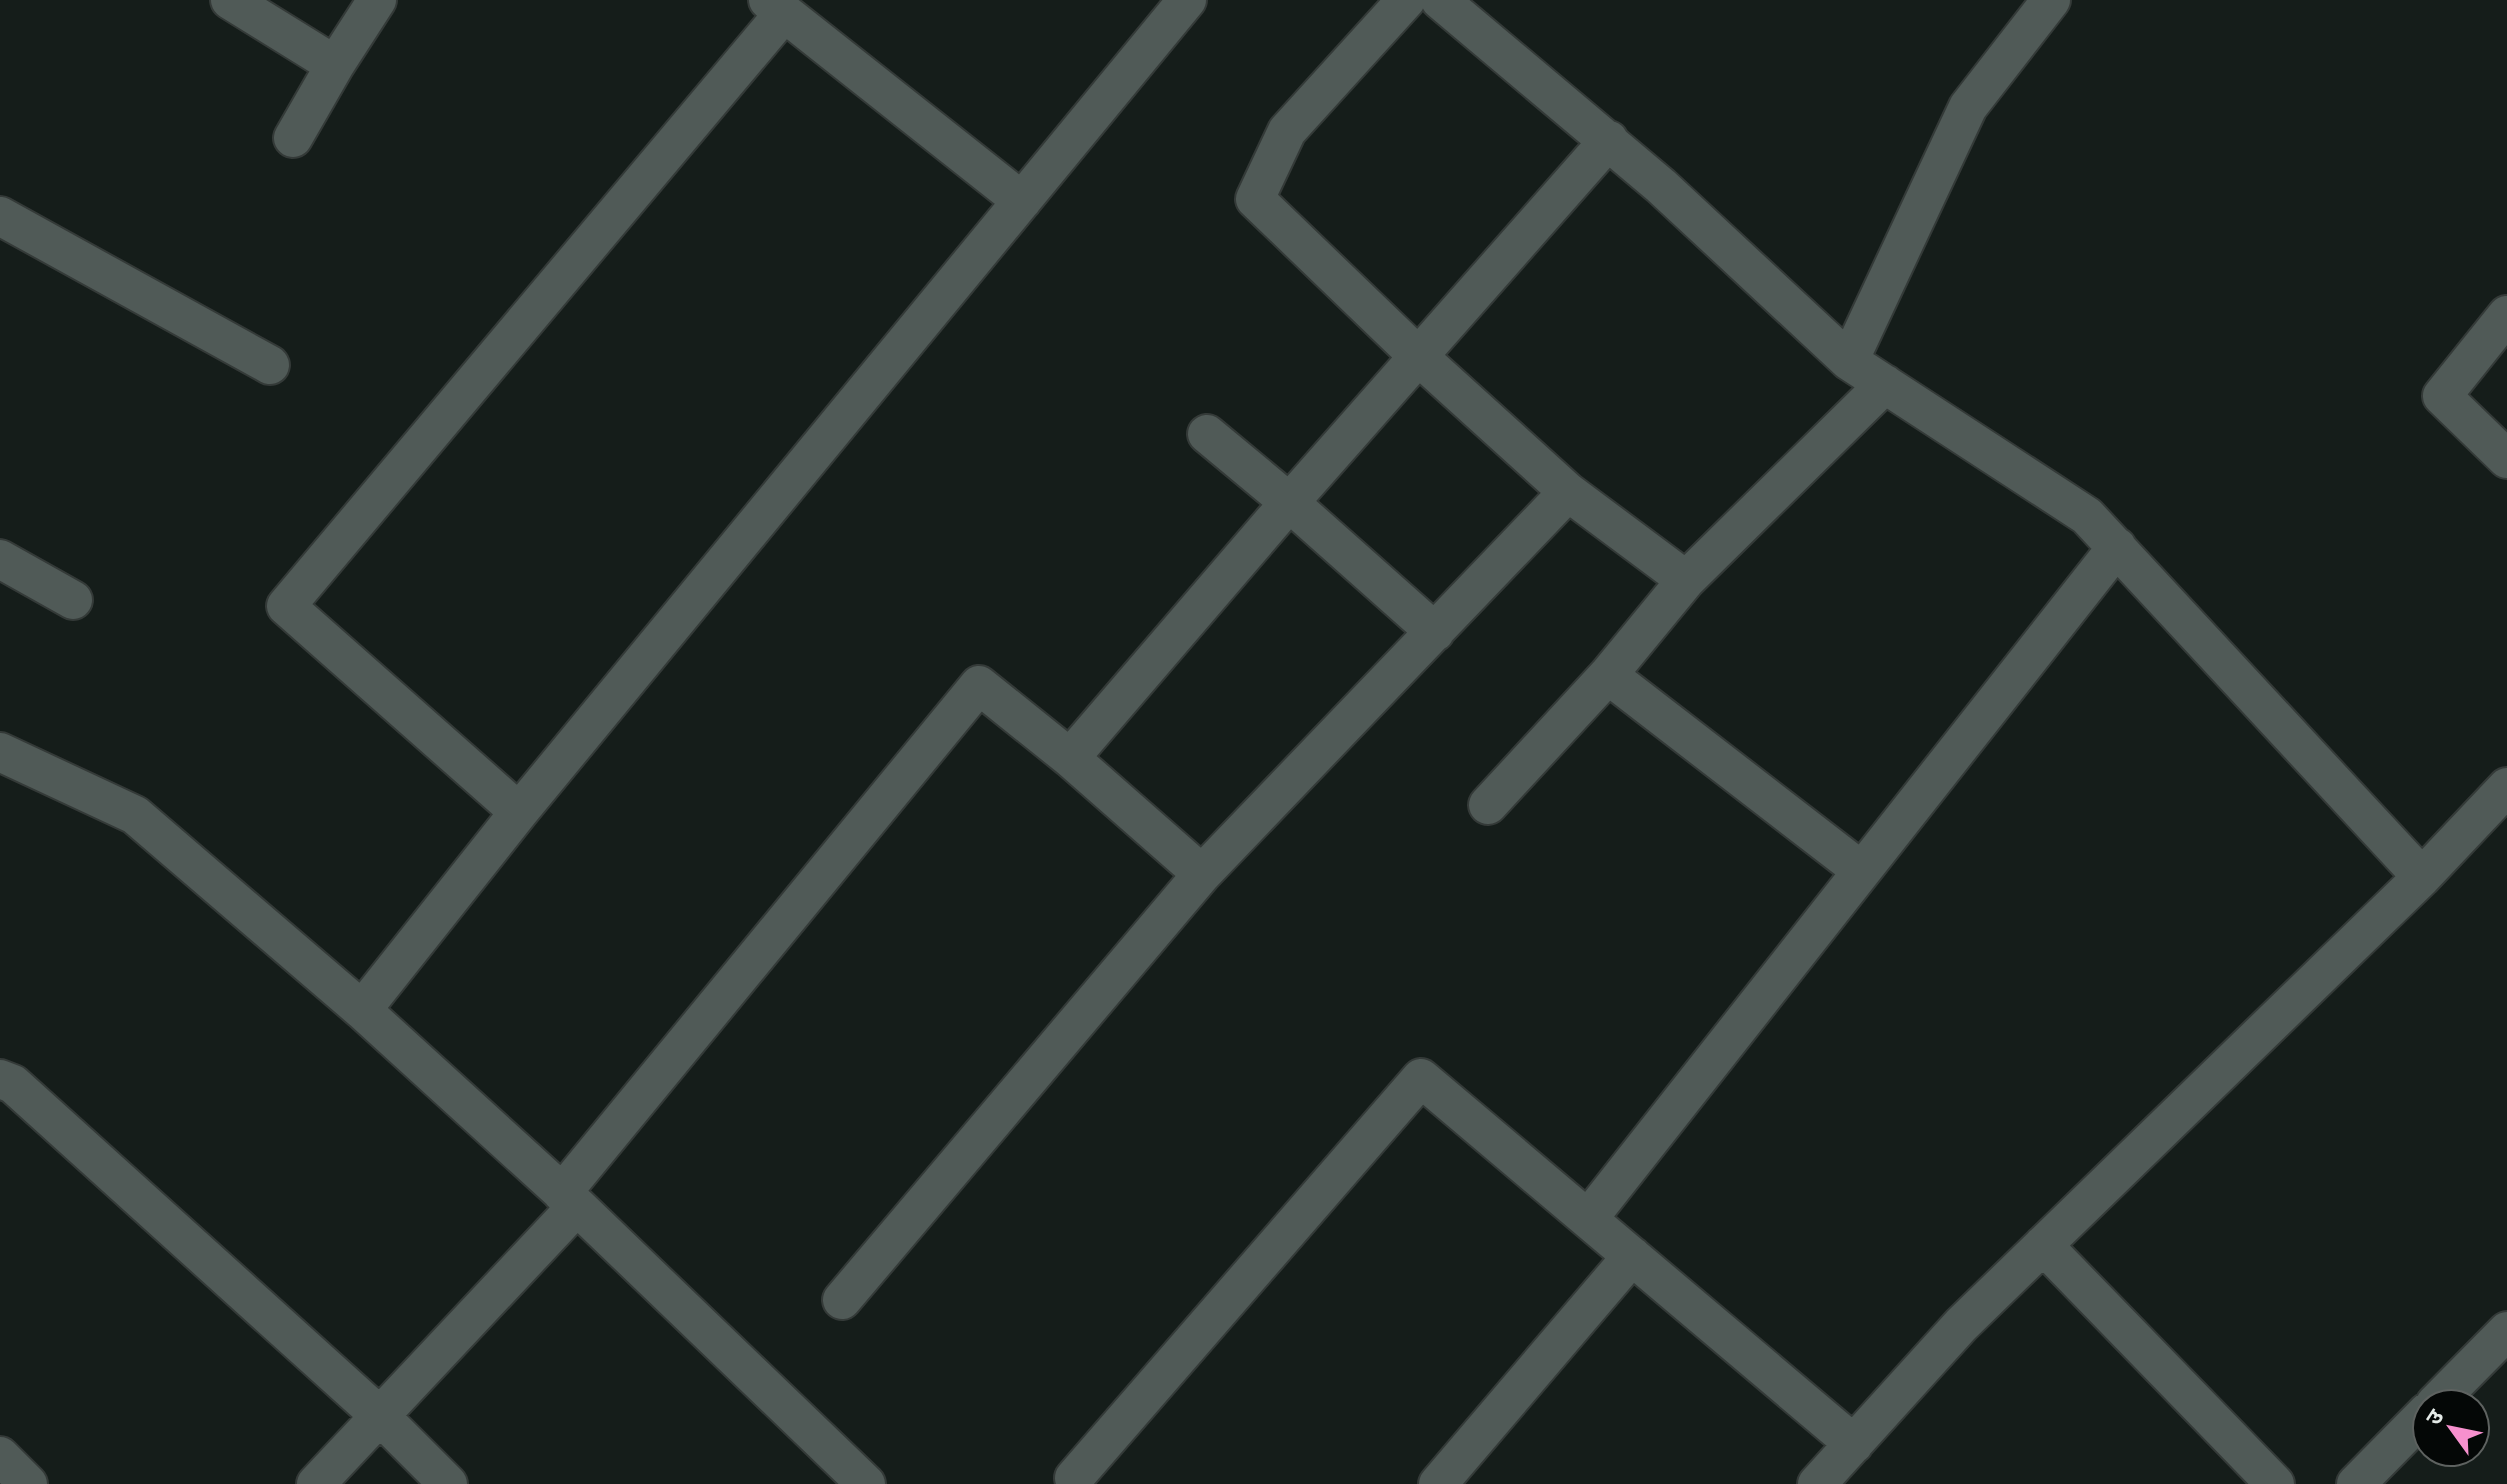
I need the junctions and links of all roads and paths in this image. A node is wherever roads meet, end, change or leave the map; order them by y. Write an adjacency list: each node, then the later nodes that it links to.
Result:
1 (230, 0): 8 (street)
2 (377, 0): 8 (street)
3 (1187, 0): 11 (street)
4 (1406, 0): 14 (street)
5 (1440, 0): 10 (street)
6 (2051, 0): 15 (street)
7 (776, 6): 11 (street); 32 (street)
8 (335, 65): 9 (street)
9 (293, 138)
10 (1609, 140): 14 (street); 15 (street)
11 (1022, 201): 32 (street)
12 (0, 216): 16 (street)
13 (2507, 315): 19 (street)
14 (1418, 356): 20 (street); 21 (street)
15 (1849, 361): 17 (street)
16 (270, 365)
17 (1885, 384): 22 (street); 24 (street)
18 (1207, 434): 21 (street)
19 (2507, 459)
20 (1568, 492): 24 (street); 26 (street)
21 (1290, 503): 26 (street); 29 (street)
22 (2117, 547): 33 (street); 35 (street)
23 (0, 559): 25 (street)
24 (1686, 580): 27 (street)
25 (73, 600)
26 (1435, 632): 34 (street)
27 (1608, 675): 31 (street); 33 (street)
28 (0, 752): 36 (street)
29 (1070, 758): 34 (street); 38 (street)
30 (2507, 787): 35 (street)
31 (1488, 805)
32 (519, 812): 36 (street)
33 (1862, 871): 39 (street)
34 (1202, 874): 42 (street)
35 (2422, 877): 40 (street)
36 (362, 1010): 38 (street)
37 (0, 1079): 45 (street)
38 (570, 1199): 45 (street); 53 (street)
39 (1588, 1219): 41 (street); 49 (street)
40 (2043, 1245): 47 (street); 56 (street)
41 (1632, 1256): 47 (street); 54 (street)
42 (842, 1300)
43 (2507, 1331): 44 (street)
44 (2451, 1388)
45 (380, 1416): 51 (street); 52 (street)
46 (2411, 1428): 57 (street)
47 (1854, 1444): 55 (street)
48 (0, 1456): 50 (street)
49 (1074, 1478)
50 (28, 1484)
51 (316, 1484)
52 (448, 1484)
53 (866, 1484)
54 (1438, 1484)
55 (1817, 1484)
56 (2275, 1484)
57 (2356, 1484)

